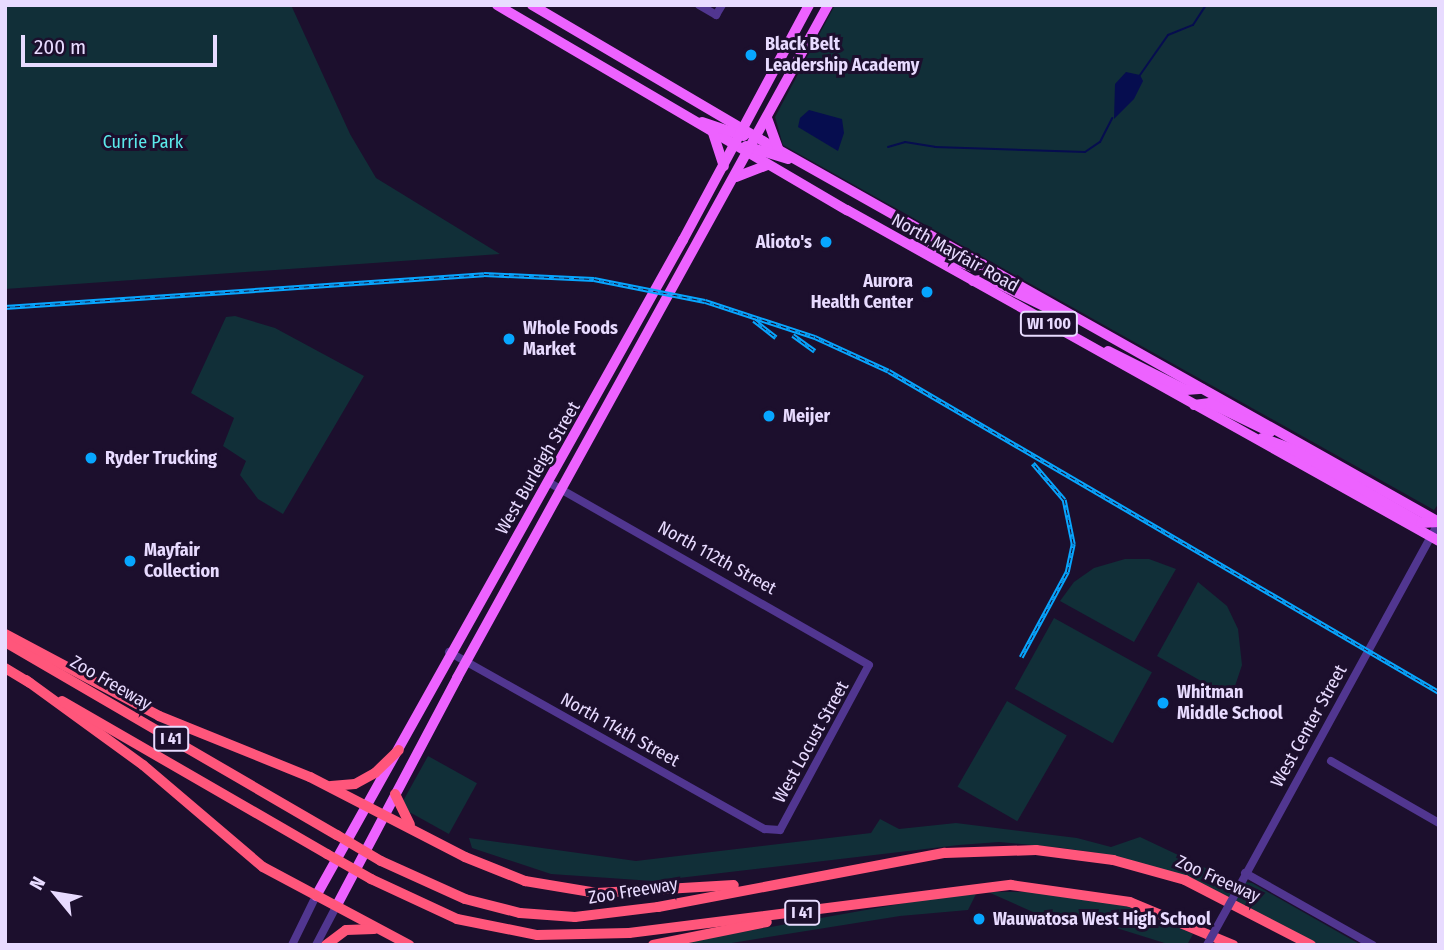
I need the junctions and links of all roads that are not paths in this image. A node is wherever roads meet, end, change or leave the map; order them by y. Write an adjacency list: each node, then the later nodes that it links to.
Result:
1 (497, 5): 7 (main road)
2 (532, 5): 10 (main road)
3 (699, 5): 4 (street)
4 (722, 5)
5 (809, 5): 10 (main road, West Burleigh Street)
6 (828, 5): 8 (main road, West Burleigh Street)
7 (510, 8): 9 (main road)
8 (768, 118): 12 (main road, West Burleigh Street); 14 (main road)
9 (691, 120): 10 (main road); 11 (main road)
10 (742, 132): 12 (main road); 13 (main road, West Burleigh Street)
11 (713, 133): 13 (main road); 18 (main road)
12 (757, 137): 14 (main road, North Mayfair Road / WI 100); 15 (main road, West Burleigh Street)
13 (735, 146): 15 (main road); 18 (main road, West Burleigh Street)
14 (778, 149): 16 (main road, North Mayfair Road / WI 100)
15 (750, 151): 16 (main road); 17 (main road, North Mayfair Road / WI 100); 19 (main road, West Burleigh Street)
16 (800, 162): 21 (main road, North Mayfair Road / WI 100)
17 (768, 165): 19 (main road); 20 (main road, North Mayfair Road / WI 100)
18 (724, 166): 29 (main road, West Burleigh Street)
19 (735, 178): 30 (main road, West Burleigh Street)
20 (905, 243): 21 (main road); 22 (main road, North Mayfair Road / WI 100)
21 (983, 264): 23 (main road, North Mayfair Road / WI 100)
22 (973, 281): 23 (main road); 24 (main road, North Mayfair Road / WI 100)
23 (1093, 327): 25 (main road, North Mayfair Road / WI 100)
24 (1079, 340): 25 (main road); 26 (main road, North Mayfair Road / WI 100)
25 (1202, 389): 28 (main road, North Mayfair Road / WI 100)
26 (1194, 405): 27 (main road, North Mayfair Road / WI 100); 28 (main road)
27 (1238, 429): 31 (main road); 32 (main road, North Mayfair Road / WI 100)
28 (1293, 440): 31 (main road, North Mayfair Road / WI 100)
29 (548, 482): 30 (street, North 112th Street); 35 (main road, West Burleigh Street)
30 (562, 489): 36 (main road, West Burleigh Street); 37 (street, North 112th Street)
31 (1439, 522): 32 (street, West Center Street)
32 (1436, 538): 49 (street, West Center Street)
33 (5, 634): 42 (highway)
34 (5, 642): 50 (highway, Zoo Freeway / I 41, bridge)
35 (449, 652): 36 (street, North 114th Street); 40 (main road, West Burleigh Street)
36 (466, 662): 43 (main road, West Burleigh Street); 48 (street, North 114th Street)
37 (869, 665): 48 (street, West Locust Street)
38 (5, 668): 39 (highway, I 41)
39 (26, 680): 51 (highway); 53 (highway, I 41, bridge)
40 (399, 750): 42 (highway); 44 (main road, West Burleigh Street)
41 (1331, 761): 46 (street)
42 (331, 786): 44 (highway)
43 (395, 794): 45 (main road, West Burleigh Street); 47 (highway)
44 (368, 806): 45 (highway); 51 (main road, West Burleigh Street)
45 (385, 815): 47 (highway); 52 (main road, West Burleigh Street)
46 (1439, 823)
47 (414, 830): 50 (highway)
48 (777, 832)
49 (1245, 873): 60 (street, West Center Street, bridge); 63 (street)
50 (782, 882): 62 (highway, Zoo Freeway / I 41)
51 (316, 896): 52 (highway); 55 (street, West Burleigh Street)
52 (337, 905): 54 (highway); 56 (street, West Burleigh Street)
53 (789, 915): 59 (highway); 61 (highway, I 41)
54 (380, 930): 57 (highway); 58 (highway)
55 (292, 945)
56 (316, 945)
57 (326, 945)
58 (409, 945)
59 (653, 945)
60 (1207, 945)
61 (1233, 945)
62 (1312, 945)
63 (1374, 945)

